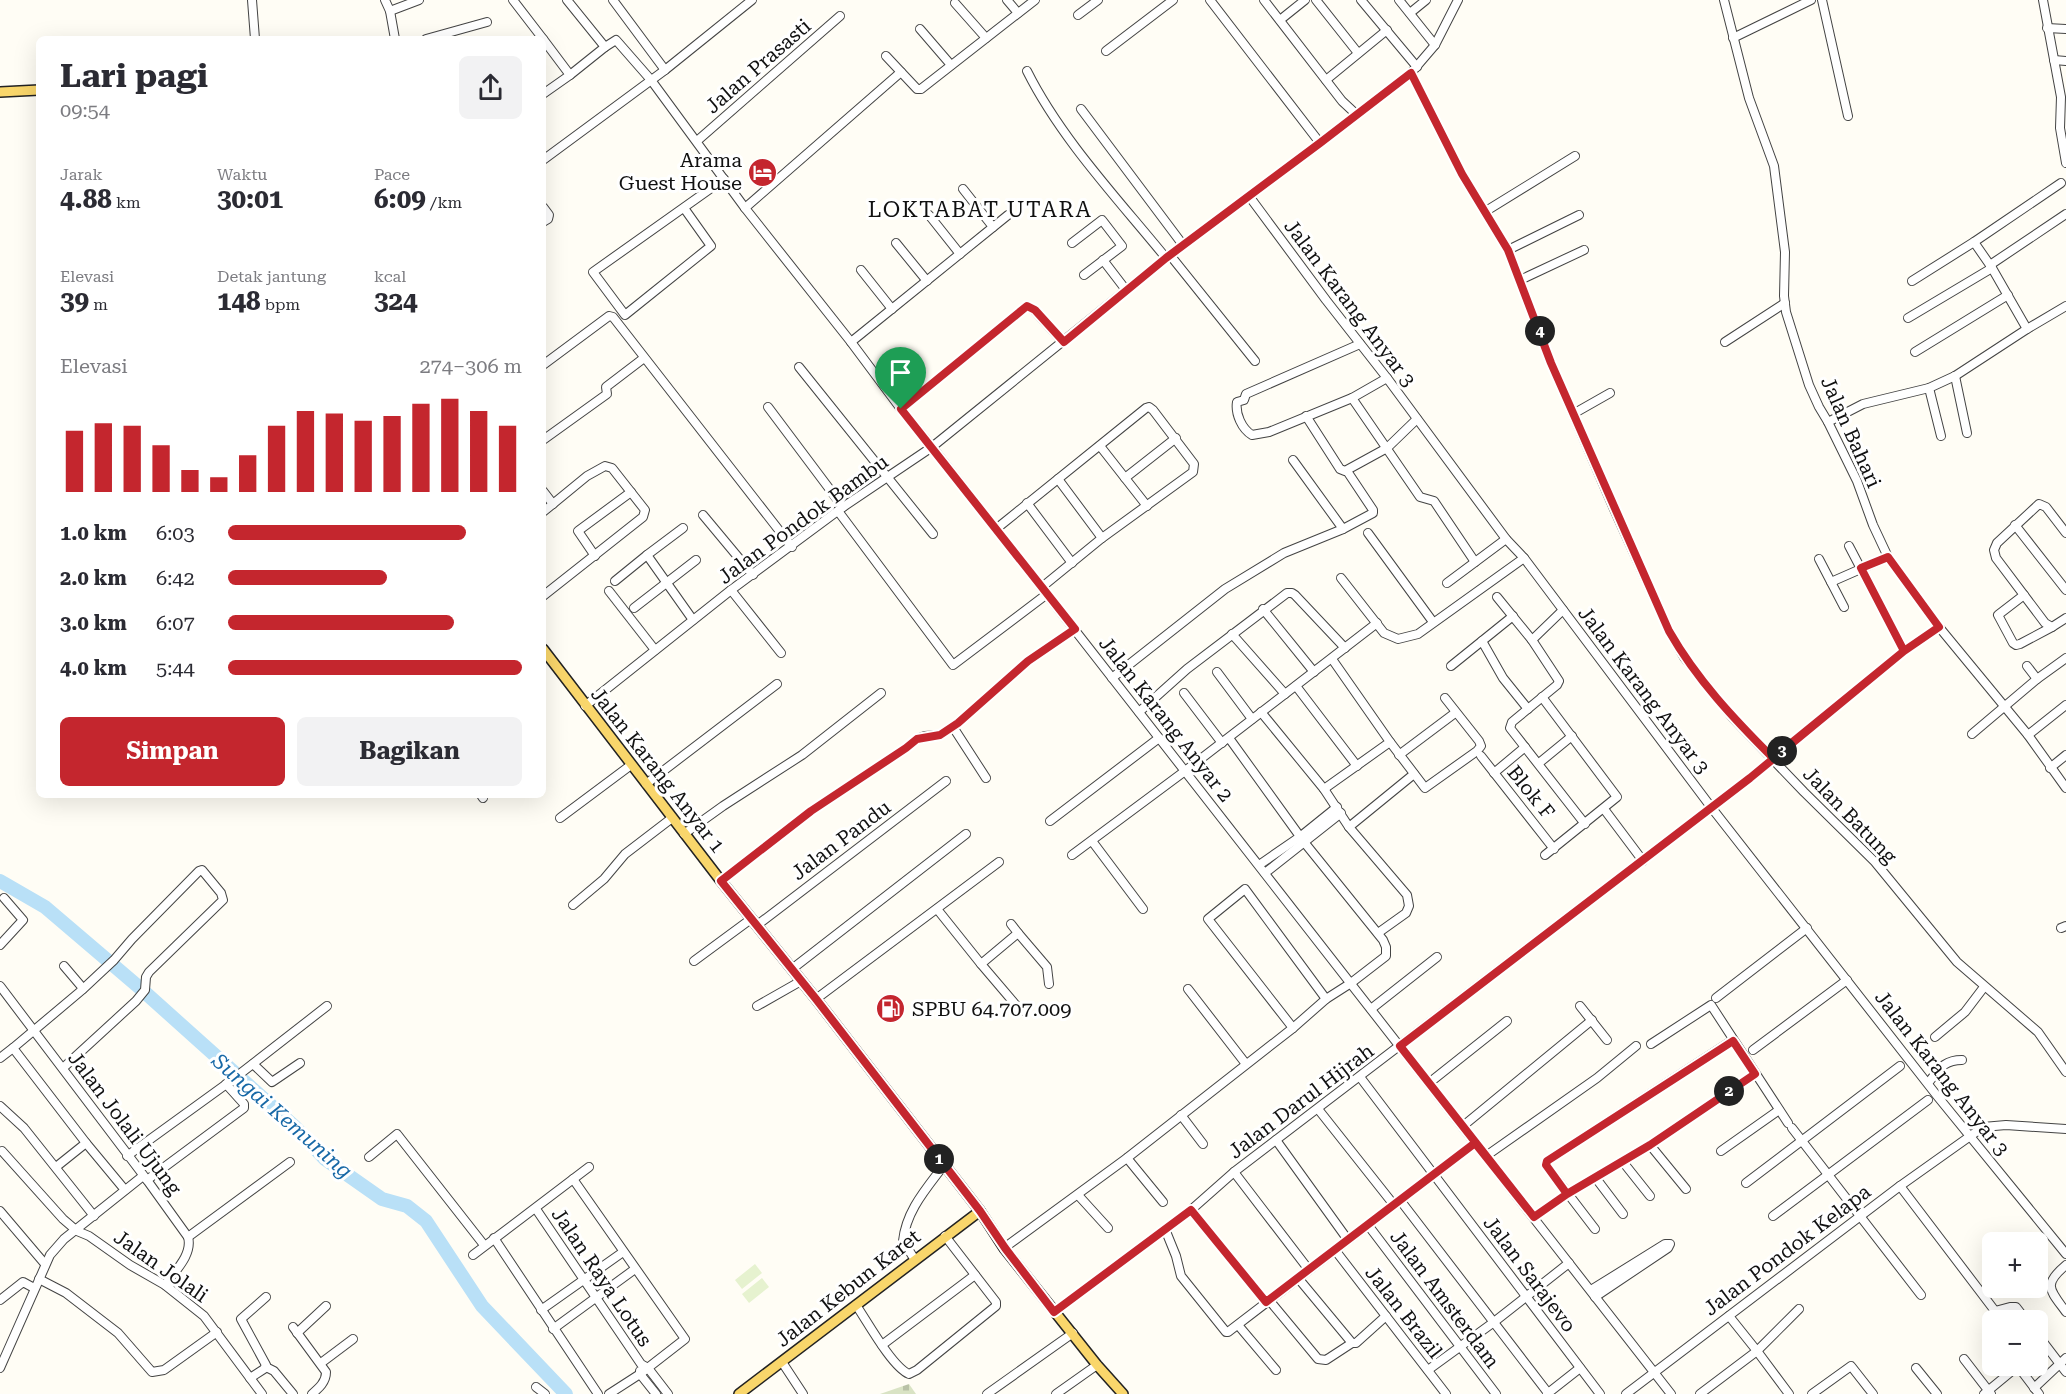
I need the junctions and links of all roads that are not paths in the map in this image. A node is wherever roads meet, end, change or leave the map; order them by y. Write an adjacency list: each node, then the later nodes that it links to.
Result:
1 (252, 0): 38 (street)
2 (385, 0): 27 (street)
3 (419, 0): 27 (street)
4 (513, 0): 41 (street)
5 (567, 0): 46 (street)
6 (613, 0): 53 (street)
7 (740, 0): 26 (street)
8 (752, 0): 26 (street)
9 (1007, 0): 28 (street)
10 (1035, 0): 28 (street)
11 (1098, 0): 30 (street)
12 (1173, 0): 47 (street)
13 (1210, 0): 69 (street)
14 (1264, 0): 32 (street)
15 (1305, 0): 32 (street)
16 (1316, 0): 48 (street)
17 (1361, 0): 37 (street, Jalan Batung)
18 (1399, 0): 29 (street)
19 (1426, 0): 29 (street)
20 (1458, 0): 45 (street, Jalan Pondok Bambu)
21 (1724, 0): 43 (street, Jalan Bahari)
22 (1811, 0): 43 (street)
23 (1822, 0): 66 (street)
24 (2043, 0): 34 (street)
25 (955, 3): 42 (street)
26 (740, 9): 53 (street)
27 (390, 11): 39 (street)
28 (1018, 13): 42 (street)
29 (1410, 13): 45 (street)
30 (1078, 15)
31 (840, 16): 68 (street, Jalan Prasasti)
32 (1280, 20): 59 (street)
33 (487, 22): 40 (street)
34 (2047, 28): 36 (street); 50 (street)
35 (920, 29): 52 (street)
36 (2066, 29)
37 (1387, 30): 48 (street); 54 (street, Jalan Batung)
38 (255, 36)
39 (394, 36)
40 (437, 36)
41 (541, 36)
42 (986, 38): 52 (street)
43 (1733, 38): 102 (street, Jalan Bahari)
44 (546, 43): 57 (street)
45 (1435, 45): 54 (street, Jalan Pondok Bambu)
46 (605, 47): 57 (street); 58 (street, Jalan Karang Anyar 2)
47 (1106, 51)
48 (1358, 53): 59 (street)
49 (886, 56): 56 (street)
50 (2054, 60): 51 (street); 63 (street)
51 (2066, 61)
52 (951, 65): 56 (street)
53 (665, 70): 58 (street)
54 (1414, 70): 65 (street, Jalan Pondok Bambu); 79 (street, Jalan Batung)
55 (1027, 71): 92 (street)
56 (901, 72): 78 (street)
57 (570, 75): 62 (street)
58 (651, 80): 68 (street, Jalan Karang Anyar 2); 71 (street)
59 (1326, 80): 65 (street)
60 (36, 90): 61 (main road)
61 (0, 92)
62 (546, 92)
63 (2064, 97): 67 (street)
64 (1081, 109): 88 (street)
65 (1357, 115): 69 (street, Jalan Pondok Bambu)
66 (1848, 116)
67 (2063, 128): 72 (street)
68 (697, 141): 73 (street, Jalan Karang Anyar 2)
69 (1320, 143): 76 (street, Jalan Pondok Bambu)
70 (1575, 156): 79 (street)
71 (546, 158)
72 (2066, 163)
73 (724, 179): 77 (street); 78 (street, Jalan Karang Anyar 2)
74 (2061, 183): 85 (street)
75 (963, 189): 84 (street)
76 (1249, 196): 88 (street, Jalan Pondok Bambu); 110 (street, Jalan Karang Anyar 3)
77 (684, 208): 77 (street)
78 (745, 208): 107 (street, Jalan Karang Anyar 2)
79 (1486, 211): 89 (street, Jalan Batung)
80 (1008, 214): 84 (street)
81 (2066, 214): 94 (street)
82 (929, 215): 91 (street)
83 (1579, 215): 89 (street)
84 (993, 227): 91 (street)
85 (1974, 242): 94 (street); 99 (street)
86 (896, 243): 98 (street)
87 (1072, 243): 93 (street)
88 (1184, 245): 92 (street, Jalan Pondok Bambu)
89 (1508, 250): 97 (street, Jalan Batung)
90 (1584, 250): 97 (street)
91 (960, 254): 98 (street)
92 (1168, 256): 100 (street, Jalan Pondok Bambu); 113 (street)
93 (1103, 260): 96 (street); 100 (street)
94 (1991, 266): 101 (street); 105 (street)
95 (861, 270): 104 (street)
96 (1084, 275)
97 (1520, 280): 123 (street, Jalan Batung)
98 (927, 281): 104 (street)
99 (1912, 281)
100 (1126, 290): 108 (street, Jalan Pondok Bambu)
101 (2008, 296): 106 (street); 111 (street)
102 (1785, 303): 109 (street); 126 (street, Jalan Bahari)
103 (2066, 306): 106 (street)
104 (892, 309): 107 (street)
105 (1908, 318)
106 (2027, 329): 116 (street)
107 (851, 342): 122 (street, Jalan Karang Anyar 2)
108 (1064, 342): 122 (street); 132 (street, Jalan Pondok Bambu)
109 (1725, 342)
110 (1360, 344): 117 (street, Jalan Karang Anyar 3); 124 (street)
111 (1915, 352)
112 (644, 358): 114 (street); 129 (street); 157 (street)
113 (1254, 362)
114 (546, 363)
115 (799, 367): 136 (street)
116 (1955, 376): 118 (street); 127 (street)
117 (1388, 378): 120 (street); 125 (street, Jalan Karang Anyar 3)
118 (1929, 388): 126 (street); 128 (street)
119 (1610, 393): 123 (street)
120 (1352, 398): 124 (street); 133 (street)
121 (768, 407): 144 (street)
122 (901, 409): 132 (street, Jalan Karang Anyar 2)
123 (1573, 414): 235 (street, Jalan Batung)
124 (1306, 416): 135 (street)
125 (1417, 419): 133 (street); 155 (street, Jalan Karang Anyar 3)
126 (1828, 422): 160 (street, Jalan Bahari)
127 (1967, 433)
128 (1941, 436)
129 (546, 438)
130 (1176, 438): 131 (street); 137 (street); 143 (street)
131 (1100, 446): 137 (street); 138 (street)
132 (932, 447): 136 (street, Jalan Pondok Bambu); 149 (street, Jalan Karang Anyar 2)
133 (1387, 448): 135 (street); 164 (street)
134 (1293, 460): 150 (street)
135 (1347, 471): 150 (street)
136 (886, 478): 144 (street, Jalan Pondok Bambu); 153 (street)
137 (1125, 478): 143 (street)
138 (1058, 479): 141 (street); 154 (street)
139 (631, 492): 142 (street); 159 (street); 159 (street)
140 (546, 495): 142 (street)
141 (1027, 503): 149 (street); 165 (street)
142 (553, 504): 145 (street)
143 (1147, 506): 154 (street)
144 (840, 509): 157 (street, Jalan Pondok Bambu); 178 (street)
145 (546, 510)
146 (702, 515): 167 (street)
147 (2015, 525): 152 (street); 175 (street); 179 (street)
148 (683, 528): 158 (street)
149 (996, 529): 173 (street, Jalan Karang Anyar 2)
150 (1343, 529): 207 (street)
151 (1368, 533): 188 (street)
152 (2066, 533)
153 (933, 534)
154 (1102, 538): 165 (street)
155 (1506, 539): 161 (street, Jalan Karang Anyar 3); 164 (street)
156 (1849, 546): 166 (street)
157 (792, 547): 167 (street, Jalan Pondok Bambu)
158 (647, 555): 169 (street); 170 (street)
159 (595, 556): 177 (street)
160 (1888, 557): 166 (street); 190 (street, Jalan Bahari)
161 (1524, 558): 184 (street, Jalan Karang Anyar 3); 188 (street)
162 (1819, 559): 171 (street)
163 (696, 560): 170 (street)
164 (1474, 562): 172 (street)
165 (1072, 563): 173 (street)
166 (1861, 568): 171 (street); 198 (street)
167 (753, 575): 174 (street, Jalan Pondok Bambu)
168 (1341, 578): 189 (street)
169 (615, 581)
170 (667, 582): 182 (street); 187 (street)
171 (1831, 582): 181 (street)
172 (1447, 583)
173 (1042, 587): 178 (street, Jalan Karang Anyar 2)
174 (731, 590): 187 (street, Jalan Pondok Bambu); 200 (street)
175 (2066, 590)
176 (609, 591): 197 (street)
177 (546, 594)
178 (1047, 594): 192 (street, Jalan Karang Anyar 2)
179 (2024, 595): 191 (street); 191 (street)
180 (1497, 597): 185 (street)
181 (1844, 607)
182 (634, 608)
183 (1263, 609): 193 (street); 196 (street); 206 (street)
184 (1563, 610): 194 (street); 248 (street, Jalan Karang Anyar 3)
185 (1513, 616): 194 (street); 195 (street)
186 (2066, 618): 191 (street)
187 (693, 620): 197 (street, Jalan Pondok Bambu)
188 (1433, 622): 189 (street)
189 (1377, 623): 196 (street)
190 (1939, 627): 198 (street, Jalan Darul Hijrah); 218 (street, Jalan Bahari)
191 (2052, 627)
192 (1075, 629): 207 (street, Jalan Karang Anyar 2); 224 (street)
193 (1232, 634): 213 (street); 220 (street)
194 (1532, 640): 214 (street)
195 (1482, 641): 203 (street); 219 (street)
196 (1345, 648): 202 (street)
197 (655, 651): 217 (street, Jalan Pondok Bambu)
198 (1904, 651): 235 (street, Jalan Darul Hijrah)
199 (546, 653): 217 (main road, Jalan Karang Anyar 1)
200 (781, 653)
201 (2066, 658): 208 (street)
202 (1332, 659): 206 (street); 230 (street)
203 (1451, 666)
204 (2027, 666): 208 (street)
205 (1217, 672): 223 (street)
206 (1314, 672): 210 (street)
207 (1112, 678): 220 (street, Jalan Karang Anyar 2)
208 (2037, 679): 218 (street)
209 (777, 684): 245 (street)
210 (1296, 686): 213 (street); 238 (street)
211 (880, 693): 256 (street)
212 (1184, 693): 229 (street)
213 (1285, 694): 221 (street)
214 (1542, 697): 219 (street); 227 (street)
215 (1445, 699): 222 (street)
216 (2066, 705): 226 (street)
217 (585, 706): 237 (main road, Jalan Karang Anyar 1)
218 (2005, 708): 225 (street); 226 (street, Jalan Bahari)
219 (1528, 709): 231 (street)
220 (1139, 712): 228 (street, Jalan Karang Anyar 2)
221 (1261, 712): 223 (street); 247 (street)
222 (1455, 713): 232 (street); 242 (street)
223 (1252, 720): 229 (street)
224 (952, 727): 243 (street); 267 (street)
225 (1972, 734)
226 (2028, 735): 239 (street, Jalan Bahari)
227 (1572, 736): 236 (street); 249 (street)
228 (1160, 738): 240 (street, Jalan Karang Anyar 2); 253 (street)
229 (1225, 740): 240 (street); 258 (street)
230 (1390, 742): 232 (street); 238 (street)
231 (1525, 747): 236 (street); 241 (street)
232 (1399, 755): 242 (street)
233 (2066, 755): 239 (street)
234 (1481, 756): 241 (street, Blok F)
235 (1773, 758): 248 (street, Jalan Darul Hijrah); 288 (street, Jalan Batung)
236 (1539, 763): 254 (street)
237 (631, 765): 245 (main road, Jalan Karang Anyar 1); 251 (street)
238 (1357, 766): 247 (street)
239 (2050, 768): 246 (street, Jalan Bahari)
240 (1185, 771): 259 (street); 265 (street, Jalan Karang Anyar 2)
241 (1494, 773): 260 (street, Blok F)
242 (1414, 774): 255 (street)
243 (986, 778)
244 (946, 781): 272 (street, Jalan Pandu)
245 (646, 784): 252 (main road, Jalan Karang Anyar 1)
246 (2066, 788)
247 (1324, 789): 250 (street)
248 (1711, 807): 263 (street, Jalan Darul Hijrah); 274 (street, Jalan Karang Anyar 3)
249 (1604, 809): 254 (street); 263 (street)
250 (1339, 810): 255 (street); 258 (street)
251 (560, 818)
252 (672, 818): 256 (main road, Jalan Karang Anyar 1); 269 (street)
253 (1050, 822)
254 (1585, 824): 260 (street)
255 (1349, 827): 276 (street)
256 (684, 834): 267 (main road, Jalan Karang Anyar 1)
257 (966, 834): 282 (street)
258 (1302, 839): 265 (street); 266 (street); 276 (street)
259 (1092, 841): 261 (street); 271 (street)
260 (1554, 849): 262 (street)
261 (1072, 855)
262 (1545, 855)
263 (1643, 861): 307 (street, Jalan Darul Hijrah)
264 (999, 862): 270 (street)
265 (1259, 865): 266 (street, Jalan Karang Anyar 2)
266 (1266, 873): 285 (street, Jalan Karang Anyar 2)
267 (721, 881): 272 (main road, Jalan Karang Anyar 1)
268 (4, 898): 277 (street)
269 (573, 905)
270 (937, 909): 280 (street); 292 (street)
271 (1143, 909)
272 (754, 922): 279 (street, Jalan Pandu); 282 (main road, Jalan Karang Anyar 1)
273 (1011, 924): 275 (street)
274 (1807, 928): 283 (street, Jalan Karang Anyar 3); 291 (street)
275 (1018, 933): 280 (street); 286 (street)
276 (1378, 933): 285 (street)
277 (0, 945)
278 (1437, 957): 297 (street)
279 (694, 961)
280 (981, 964): 298 (street)
281 (64, 966): 289 (street)
282 (792, 969): 284 (main road, Jalan Karang Anyar 1)
283 (1847, 980): 310 (street); 323 (street, Jalan Karang Anyar 3)
284 (801, 981): 292 (main road, Jalan Karang Anyar 1); 295 (street)
285 (1351, 983): 293 (street); 297 (street, Jalan Karang Anyar 2)
286 (1049, 984)
287 (0, 986): 302 (street, Jalan Jolali Ujung)
288 (1984, 987): 303 (street); 318 (street, Jalan Batung)
289 (83, 989): 302 (street); 317 (street)
290 (1188, 989): 315 (street)
291 (1716, 998)
292 (816, 999): 346 (main road, Jalan Karang Anyar 1)
293 (1326, 999): 301 (street); 301 (street)
294 (327, 1006): 314 (street)
295 (757, 1006)
296 (1580, 1006): 299 (street)
297 (1371, 1009): 307 (street, Jalan Karang Anyar 2)
298 (1021, 1011)
299 (1592, 1020): 304 (street); 329 (street)
300 (1507, 1021): 322 (street)
301 (1293, 1028): 315 (street)
302 (33, 1030): 309 (street); 317 (street, Jalan Jolali Ujung)
303 (1935, 1036)
304 (1608, 1040)
305 (1733, 1041): 306 (street); 319 (street); 359 (street)
306 (1651, 1044)
307 (1400, 1046): 320 (street, Jalan Darul Hijrah); 322 (street, Jalan Karang Anyar 2)
308 (1636, 1046): 341 (street)
309 (13, 1048): 311 (street); 334 (street)
310 (1753, 1050)
311 (0, 1058)
312 (1962, 1060): 323 (street)
313 (300, 1063): 314 (street)
314 (253, 1064): 321 (street)
315 (1246, 1064): 328 (street)
316 (1900, 1066): 333 (street)
317 (63, 1068): 340 (street, Jalan Jolali Ujung)
318 (2066, 1072)
319 (1755, 1074): 327 (street); 337 (street)
320 (1360, 1077): 326 (street, Jalan Darul Hijrah); 350 (street, Jalan Sarajevo)
321 (229, 1082): 340 (street); 353 (street)
322 (1429, 1083): 329 (street, Jalan Karang Anyar 2)
323 (1928, 1083): 331 (street, Jalan Karang Anyar 3)
324 (1928, 1100): 351 (street)
325 (0, 1106): 347 (street)
326 (1318, 1109): 332 (street, Jalan Darul Hijrah); 363 (street)
327 (1779, 1110): 333 (street); 339 (street)
328 (1181, 1115): 336 (street); 343 (street)
329 (1463, 1126): 335 (street, Jalan Karang Anyar 2)
330 (2066, 1129): 331 (street, Jalan Pondok Kelapa)
331 (1971, 1136): 356 (street, Jalan Pondok Kelapa); 386 (street, Jalan Karang Anyar 3)
332 (1276, 1140): 349 (street, Jalan Darul Hijrah); 381 (street)
333 (1802, 1140): 351 (street); 355 (street)
334 (86, 1143): 347 (street); 358 (street)
335 (1475, 1143): 341 (street, Jalan Karang Anyar 2); 350 (street)
336 (1203, 1144)
337 (1650, 1145): 345 (street); 357 (street)
338 (2, 1151): 377 (street, Jalan Jolali)
339 (1721, 1151)
340 (128, 1156): 353 (street, Jalan Jolali Ujung)
341 (1486, 1156): 372 (street, Jalan Karang Anyar 2)
342 (369, 1157): 382 (street)
343 (1127, 1158): 360 (street); 362 (street)
344 (290, 1162): 379 (street)
345 (1623, 1162): 352 (street); 361 (street)
346 (944, 1165): 367 (main road, Jalan Karang Anyar 1); 388 (street)
347 (56, 1167): 370 (street)
348 (589, 1167): 354 (street)
349 (1234, 1172): 365 (street, Jalan Darul Hijrah); 393 (street)
350 (1435, 1173): 363 (street); 403 (street, Jalan Sarajevo)
351 (1829, 1173): 369 (street); 371 (street)
352 (1595, 1177): 359 (street); 368 (street)
353 (145, 1178): 358 (street); 379 (street, Jalan Jolali Ujung)
354 (573, 1179): 364 (street); 385 (street)
355 (1746, 1183)
356 (1900, 1185): 369 (street, Jalan Pondok Kelapa); 411 (street)
357 (1686, 1189)
358 (125, 1190): 370 (street)
359 (1567, 1194): 372 (street); 376 (street)
360 (1078, 1196): 374 (street); 383 (street)
361 (1650, 1196)
362 (1163, 1202)
363 (1397, 1202): 373 (street); 418 (street)
364 (536, 1209): 380 (street); 397 (street, Jalan Raya Lotus)
365 (1191, 1210): 375 (street, Jalan Darul Hijrah); 406 (street)
366 (0, 1211): 390 (street)
367 (980, 1211): 378 (main road, Jalan Kebun Karet); 383 (main road, Jalan Karang Anyar 1)
368 (1623, 1214)
369 (1861, 1215): 401 (street); 417 (street, Jalan Pondok Kelapa)
370 (94, 1216): 377 (street)
371 (1773, 1216)
372 (1534, 1217): 389 (street, Jalan Karang Anyar 2)
373 (1368, 1225): 381 (street); 427 (street, Jalan Amsterdam)
374 (1108, 1228)
375 (1165, 1229): 414 (street, Jalan Darul Hijrah); 419 (street)
376 (1595, 1229)
377 (77, 1231): 390 (street); 398 (street, Jalan Jolali)
378 (945, 1236): 388 (main road, Jalan Kebun Karet); 394 (street)
379 (188, 1238): 398 (street)
380 (494, 1238): 382 (street); 409 (street)
381 (1348, 1239): 384 (street)
382 (484, 1245): 387 (street)
383 (1005, 1248): 414 (main road, Jalan Karang Anyar 1)
384 (1335, 1250): 393 (street); 416 (street, Jalan Brazil)
385 (623, 1252): 392 (street); 397 (street)
386 (2066, 1254)
387 (473, 1255)
388 (915, 1260): 407 (main road, Jalan Kebun Karet)
389 (1569, 1263): 400 (street, Jalan Karang Anyar 2); 403 (street)
390 (45, 1264): 396 (street)
391 (2066, 1265): 415 (street)
392 (635, 1269): 404 (street); 435 (street)
393 (1308, 1270): 395 (street)
394 (975, 1275): 425 (street); 425 (street)
395 (1298, 1278): 406 (street); 424 (street)
396 (39, 1279): 399 (street); 421 (street)
397 (583, 1281): 404 (street, Jalan Raya Lotus); 409 (street)
398 (165, 1285): 421 (street, Jalan Jolali)
399 (34, 1288): 405 (street); 436 (street)
400 (1593, 1293): 400 (street); 442 (street, Jalan Karang Anyar 2)
401 (1922, 1295)
402 (266, 1297): 434 (street)
403 (1526, 1298): 418 (street); 437 (street, Jalan Sarajevo)
404 (595, 1299): 420 (street); 435 (street, Jalan Raya Lotus)
405 (0, 1300)
406 (1267, 1301): 419 (street); 424 (street)
407 (856, 1305): 425 (street); 431 (main road, Jalan Kebun Karet)
408 (327, 1306): 432 (street)
409 (541, 1310): 420 (street)
410 (1799, 1310): 428 (street)
411 (1994, 1310)
412 (1999, 1310): 413 (street)
413 (2018, 1310)
414 (1054, 1312): 422 (main road, Jalan Karang Anyar 1)
415 (2066, 1312)
416 (1386, 1316): 424 (street); 440 (street, Jalan Brazil)
417 (1728, 1316): 428 (street); 442 (street, Jalan Pondok Kelapa)
418 (1494, 1322): 427 (street); 466 (street)
419 (1238, 1325): 439 (street)
420 (554, 1329): 456 (street)
421 (217, 1332): 446 (street, Jalan Jolali)
422 (1073, 1333): 433 (main road, Jalan Karang Anyar 1); 462 (street)
423 (353, 1339): 432 (street)
424 (1352, 1343)
425 (882, 1345)
426 (2048, 1345): 430 (street)
427 (1460, 1347): 440 (street); 465 (street, Jalan Amsterdam)
428 (1757, 1351): 470 (street); 471 (street)
429 (1964, 1359): 451 (street)
430 (2063, 1361): 441 (street); 448 (street)
431 (782, 1362): 460 (main road, Jalan Kebun Karet); 461 (street)
432 (321, 1363): 454 (street)
433 (1097, 1365): 450 (main road, Jalan Karang Anyar 1); 463 (street)
434 (266, 1366): 446 (street); 453 (street)
435 (644, 1366): 443 (street); 459 (street, Jalan Raya Lotus)
436 (0, 1368)
437 (1580, 1368): 466 (street); 467 (street, Jalan Sarajevo)
438 (1916, 1368): 473 (street)
439 (1276, 1370)
440 (1428, 1370): 464 (street, Jalan Brazil)
441 (2066, 1372)
442 (1654, 1373): 468 (street, Jalan Pondok Kelapa); 469 (street, Jalan Karang Anyar 2)
443 (640, 1374): 457 (street); 458 (street)
444 (2006, 1376): 451 (street)
445 (2025, 1376): 448 (street)
446 (250, 1378): 452 (street, Jalan Jolali)
447 (536, 1387): 455 (street)
448 (2036, 1391)
449 (1818, 1392): 472 (street)
450 (1119, 1393)
451 (1988, 1393)
452 (262, 1394)
453 (293, 1394)
454 (312, 1394)
455 (544, 1394)
456 (598, 1394)
457 (609, 1394)
458 (656, 1394)
459 (668, 1394)
460 (739, 1394)
461 (803, 1394)
462 (987, 1394)
463 (1056, 1394)
464 (1446, 1394)
465 (1496, 1394)
466 (1548, 1394)
467 (1600, 1394)
468 (1626, 1394)
469 (1671, 1394)
470 (1700, 1394)
471 (1789, 1394)
472 (1873, 1394)
473 (1937, 1394)

